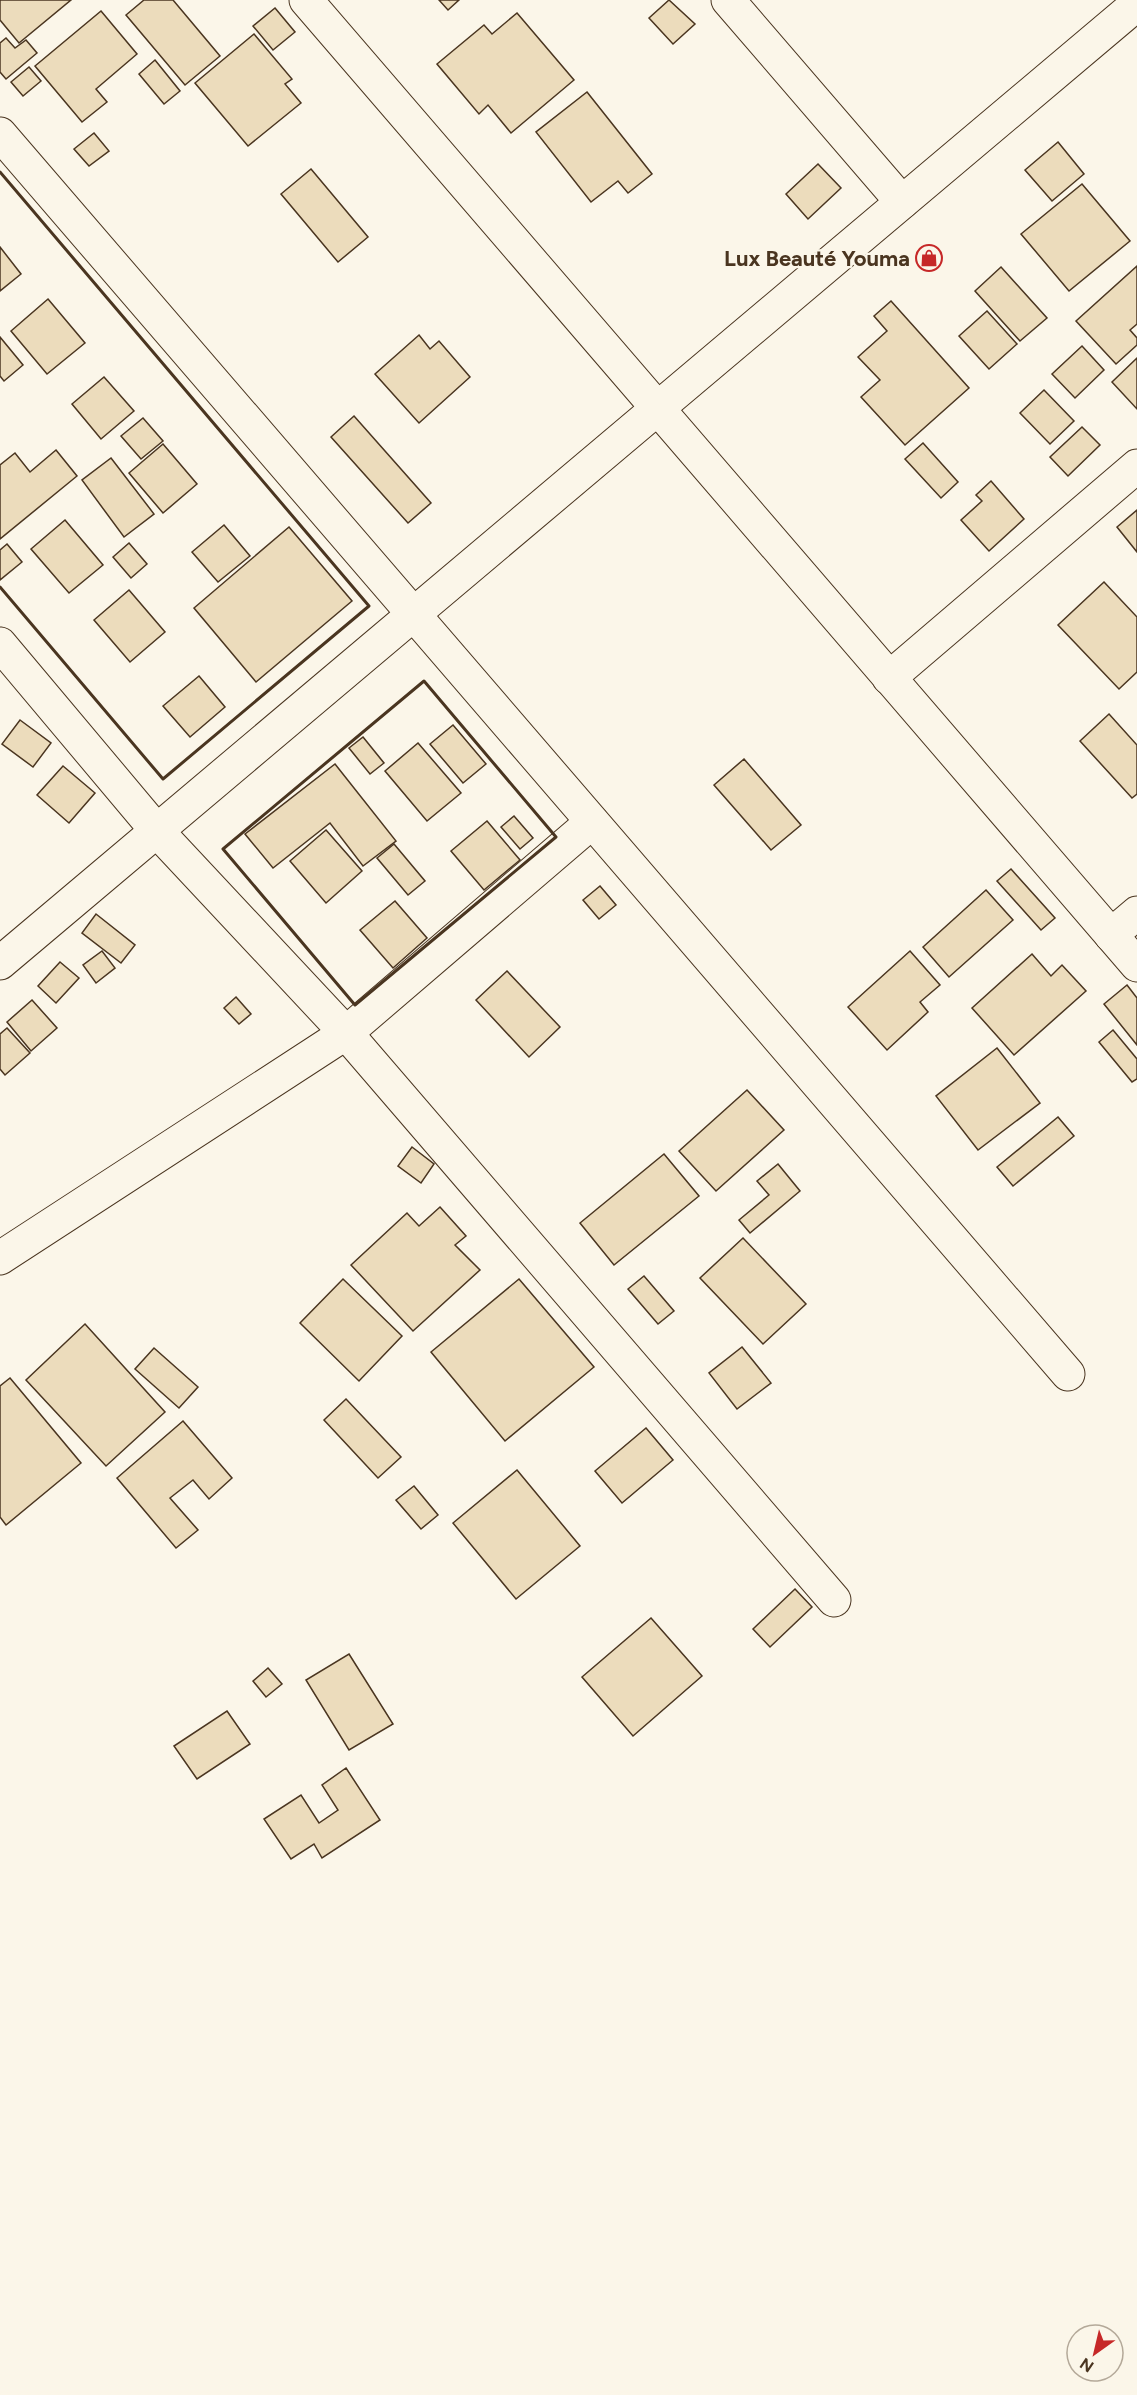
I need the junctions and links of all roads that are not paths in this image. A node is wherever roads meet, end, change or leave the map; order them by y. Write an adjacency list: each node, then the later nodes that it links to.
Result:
1 (306, 0): 6 (street)
2 (728, 0): 5 (street)
3 (1137, 4): 5 (street)
4 (0, 134): 8 (street)
5 (902, 202): 6 (street)
6 (657, 409): 8 (street); 10 (street)
7 (1137, 466): 10 (street)
8 (414, 614): 11 (street); 12 (street)
9 (0, 644): 12 (street)
10 (889, 678): 14 (street)
11 (592, 822): 17 (street); 19 (street)
12 (157, 831): 15 (street); 17 (street)
13 (1137, 913): 14 (street)
14 (1111, 935): 16 (street)
15 (0, 963)
16 (1137, 965)
17 (346, 1033): 18 (street); 20 (street)
18 (0, 1258)
19 (1068, 1374)
20 (834, 1600)

